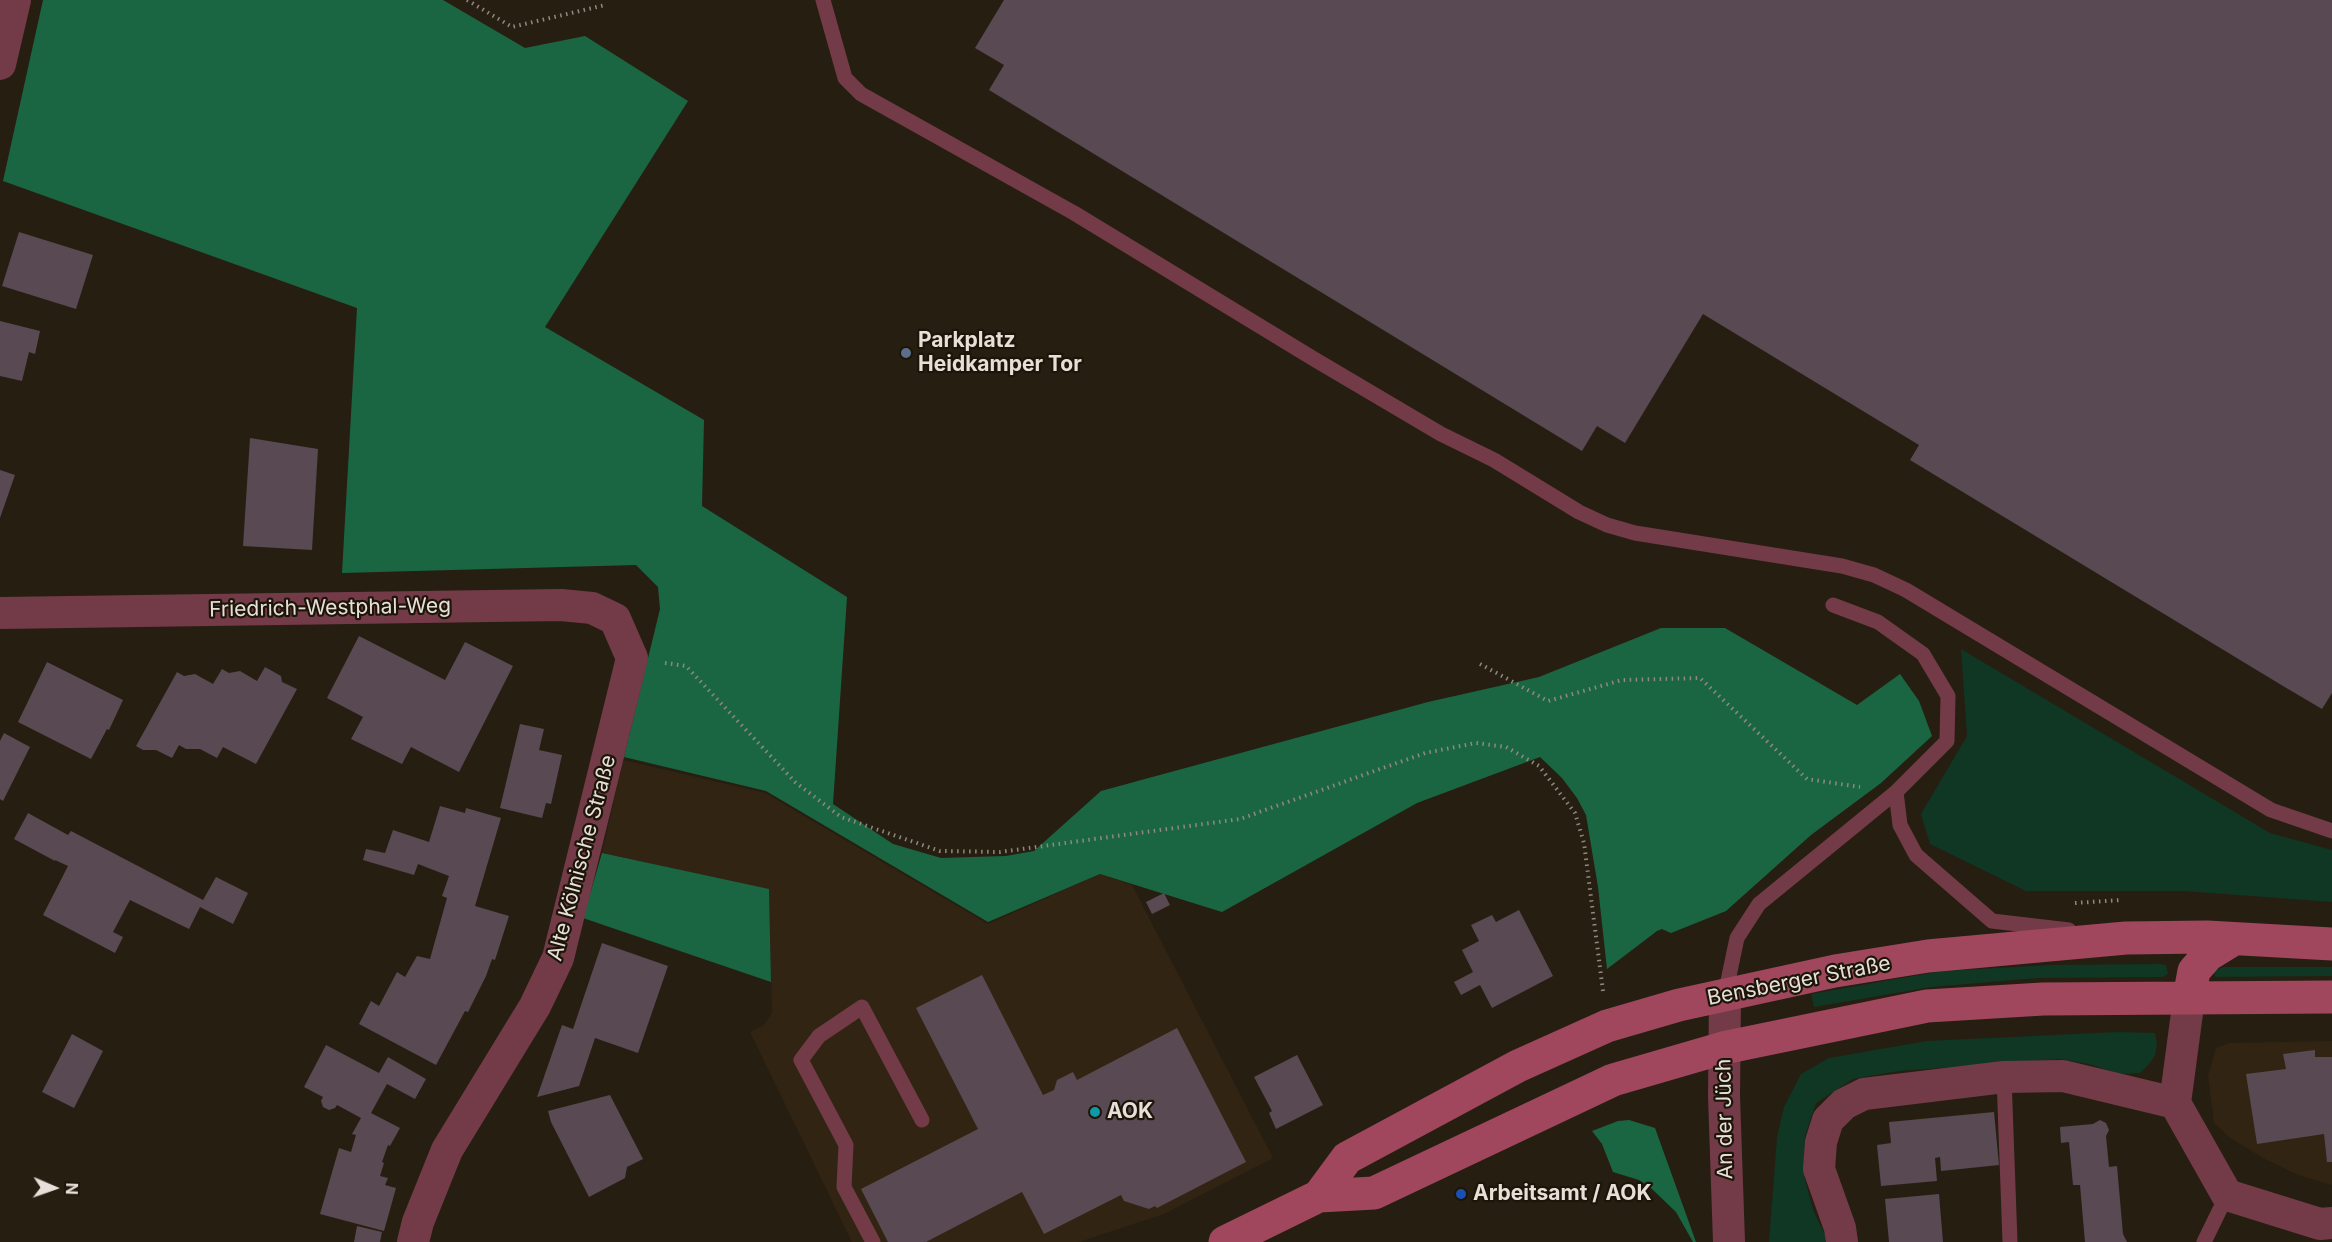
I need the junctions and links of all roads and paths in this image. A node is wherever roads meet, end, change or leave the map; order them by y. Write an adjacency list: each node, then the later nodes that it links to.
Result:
1 (15, 0): 5 (street)
2 (467, 0): 4 (path)
3 (824, 0): 11 (lane)
4 (605, 5)
5 (0, 64)
6 (1833, 605): 10 (lane)
7 (0, 613): 8 (street, Friedrich-Westphal-Weg)
8 (632, 658): 18 (path); 26 (street, Alte Kölnische Straße)
9 (1480, 664): 10 (path)
10 (1896, 792): 12 (lane); 15 (lane)
11 (2332, 831)
12 (2126, 938): 13 (main road, Bensberger Straße); 15 (main road, Bensberger Straße)
13 (2234, 939): 14 (main road, Bensberger Straße); 17 (main road)
14 (2332, 945)
15 (1725, 995): 18 (main road, Bensberger Straße); 19 (street, An der Jüch)
16 (2332, 997): 17 (main road, Bensberger Straße)
17 (2189, 998): 19 (main road, Bensberger Straße); 21 (street)
18 (1607, 1026): 24 (main road, Bensberger Straße)
19 (1723, 1048): 24 (main road, Bensberger Straße); 29 (street, An der Jüch)
20 (2004, 1077): 21 (street); 30 (street); 31 (lane)
21 (2175, 1103): 23 (street)
22 (922, 1120): 27 (lane)
23 (2227, 1195): 25 (street); 32 (lane)
24 (1319, 1196): 28 (main road, Bensberger Straße)
25 (2332, 1223)
26 (413, 1242)
27 (873, 1242)
28 (1225, 1242)
29 (1729, 1242)
30 (1842, 1242)
31 (2010, 1242)
32 (2204, 1242)

